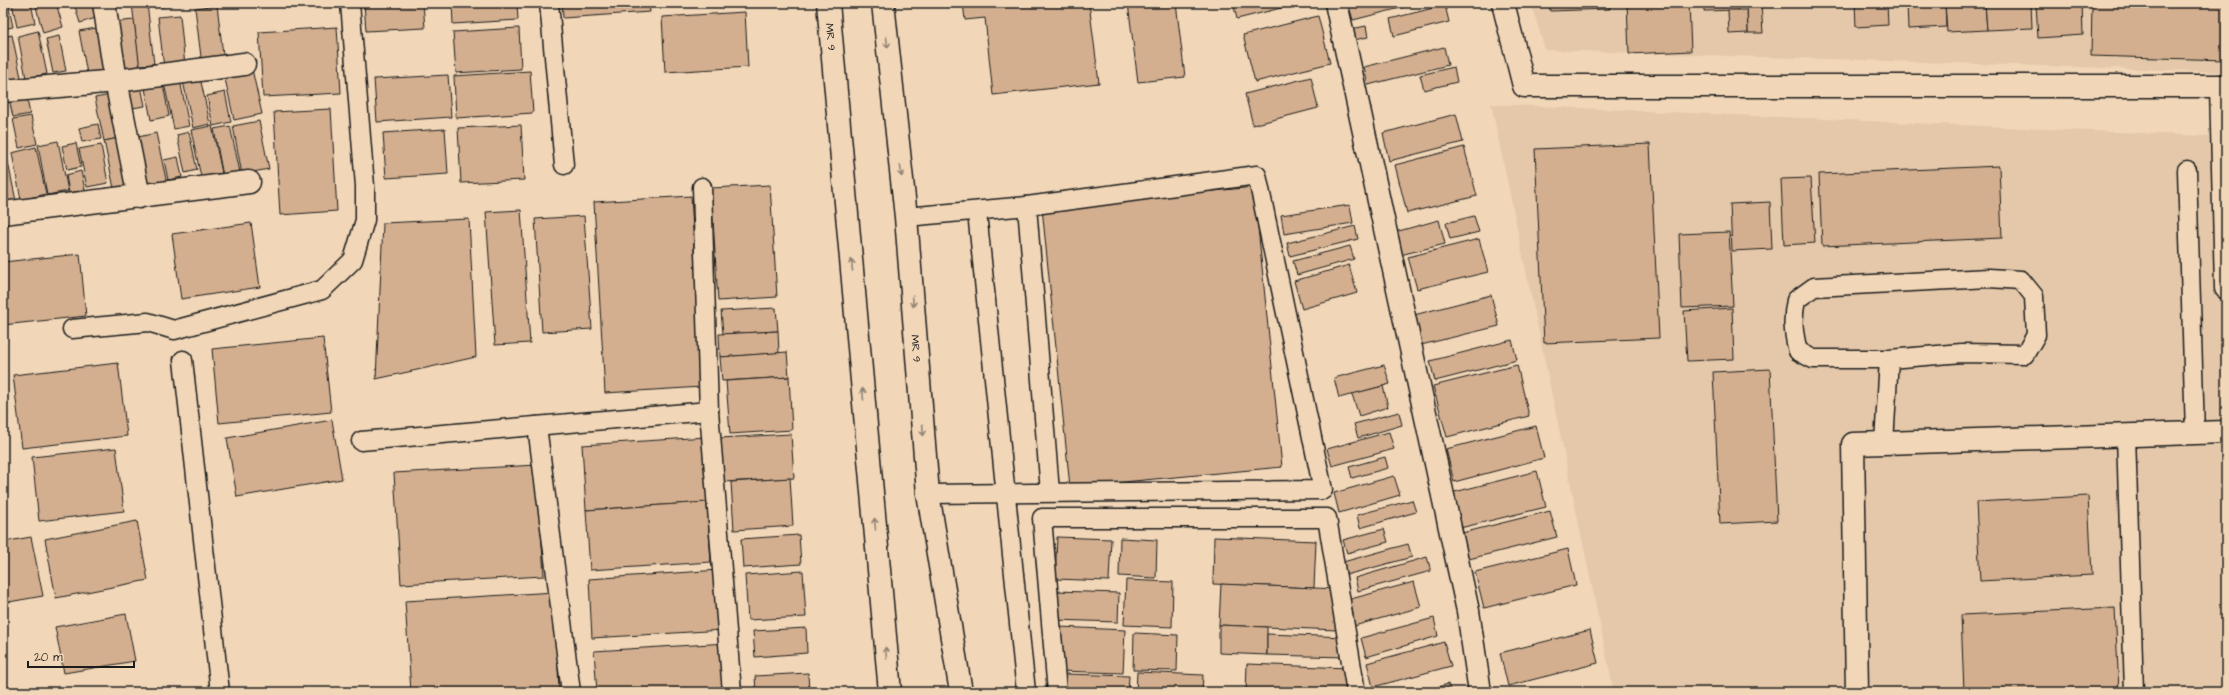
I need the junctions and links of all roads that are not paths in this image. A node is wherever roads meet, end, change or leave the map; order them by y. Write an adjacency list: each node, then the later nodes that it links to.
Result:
1 (104, 3): 9 (street)
2 (350, 3): 22 (lane)
3 (549, 3): 12 (lane)
4 (828, 3): 38 (street, MR 9, one-way to 4)
5 (883, 3): 20 (street, MR 9, one-way to 20)
6 (1336, 3): 43 (street)
7 (1503, 3): 10 (street)
8 (244, 64): 9 (street)
9 (116, 81): 11 (street); 16 (street)
10 (2224, 86): 21 (street)
11 (3, 91)
12 (564, 165)
13 (2187, 170): 27 (lane)
14 (249, 182): 16 (street)
15 (702, 187): 25 (lane)
16 (138, 197): 19 (street)
17 (1027, 206): 18 (lane); 32 (lane); 32 (lane)
18 (977, 212): 20 (lane); 33 (lane)
19 (3, 213)
20 (906, 217): 34 (street, MR 9, one-way to 34)
21 (2226, 288)
22 (72, 328)
23 (1889, 358): 23 (lane); 31 (lane)
24 (183, 360): 35 (lane)
25 (709, 411): 26 (lane); 37 (lane)
26 (537, 426): 30 (lane); 36 (lane)
27 (2195, 432): 28 (street); 29 (street)
28 (2226, 432)
29 (2126, 435): 31 (street); 45 (lane)
30 (361, 441)
31 (1884, 443): 44 (street)
32 (1050, 492): 33 (lane)
33 (1005, 493): 34 (lane); 40 (lane)
34 (928, 494): 39 (street, MR 9)
35 (220, 692)
36 (571, 692)
37 (732, 692)
38 (890, 692)
39 (961, 692)
40 (1026, 692)
41 (1057, 692): 42 (lane)
42 (1356, 692)
43 (1480, 692)
44 (1857, 692)
45 (2134, 692)

